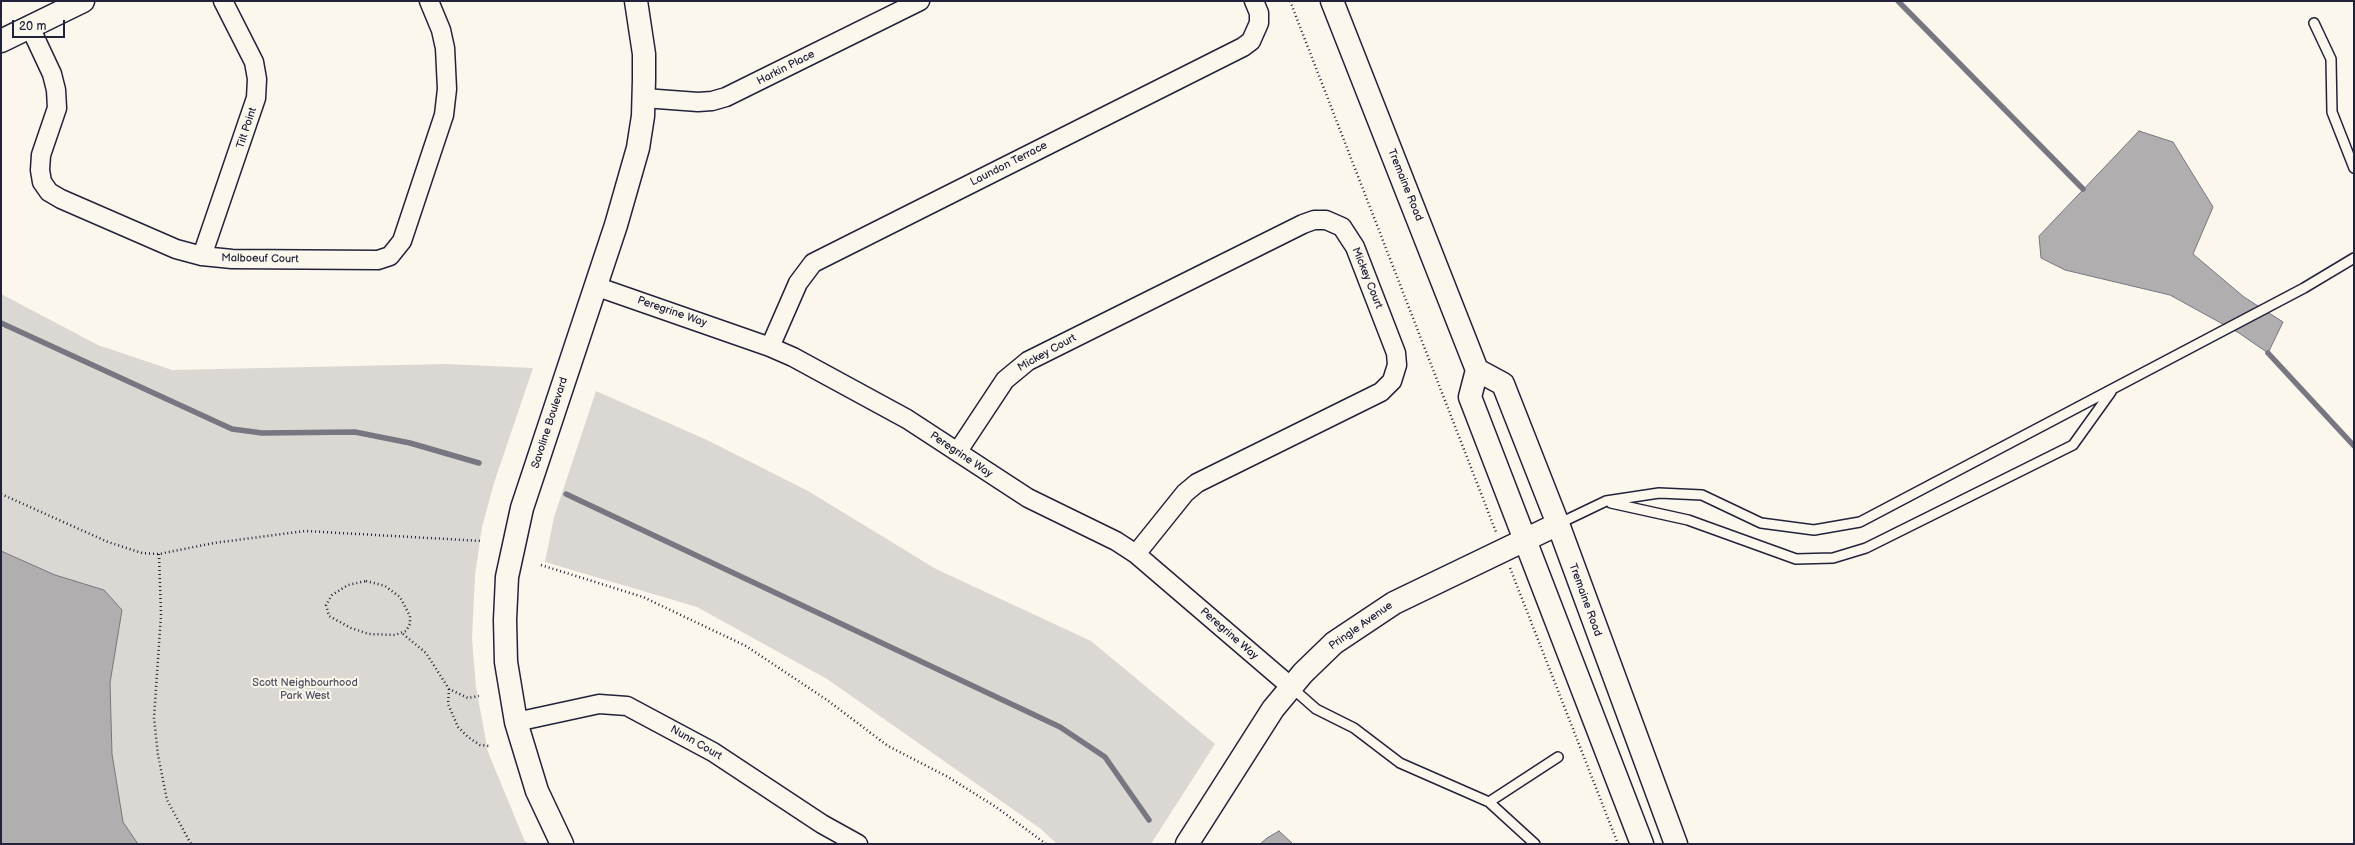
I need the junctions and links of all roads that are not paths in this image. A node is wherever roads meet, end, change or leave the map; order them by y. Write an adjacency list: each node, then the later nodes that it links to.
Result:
1 (83, 1): 9 (street)
2 (223, 1): 13 (street, Tilt Point)
3 (429, 1): 13 (street, Malboeuf Court)
4 (636, 1): 11 (street, Savoline Boulevard)
5 (920, 1): 11 (street, Harkin Place)
6 (1254, 1): 16 (street, Laundon Terrace)
7 (1332, 1): 17 (street, Tremaine Road)
8 (2314, 23): 12 (lane)
9 (30, 27): 10 (street); 13 (street, Malboeuf Court)
10 (1, 41)
11 (644, 98): 15 (street, Savoline Boulevard)
12 (2354, 168)
13 (202, 256)
14 (2354, 258): 18 (lane)
15 (595, 286): 16 (street, Peregrine Way); 25 (street, Savoline Boulevard)
16 (770, 346): 19 (street, Peregrine Way)
17 (1477, 370): 21 (street, Tremaine Road); 22 (street)
18 (2113, 390): 20 (lane); 20 (lane)
19 (958, 452): 23 (street, Peregrine Way); 23 (street, Mickey Court)
20 (1606, 501): 21 (lane)
21 (1558, 524): 22 (street, Pringle Avenue); 33 (street, Tremaine Road)
22 (1525, 539): 24 (street, Pringle Avenue); 32 (street)
23 (1136, 554): 24 (street, Peregrine Way)
24 (1290, 686): 27 (lane); 30 (street, Pringle Avenue)
25 (516, 722): 28 (street, Savoline Boulevard); 29 (street, Nunn Court)
26 (1558, 757): 27 (lane)
27 (1489, 802): 31 (lane)
28 (562, 844)
29 (858, 844)
30 (1187, 844)
31 (1535, 844)
32 (1642, 844)
33 (1676, 844)

